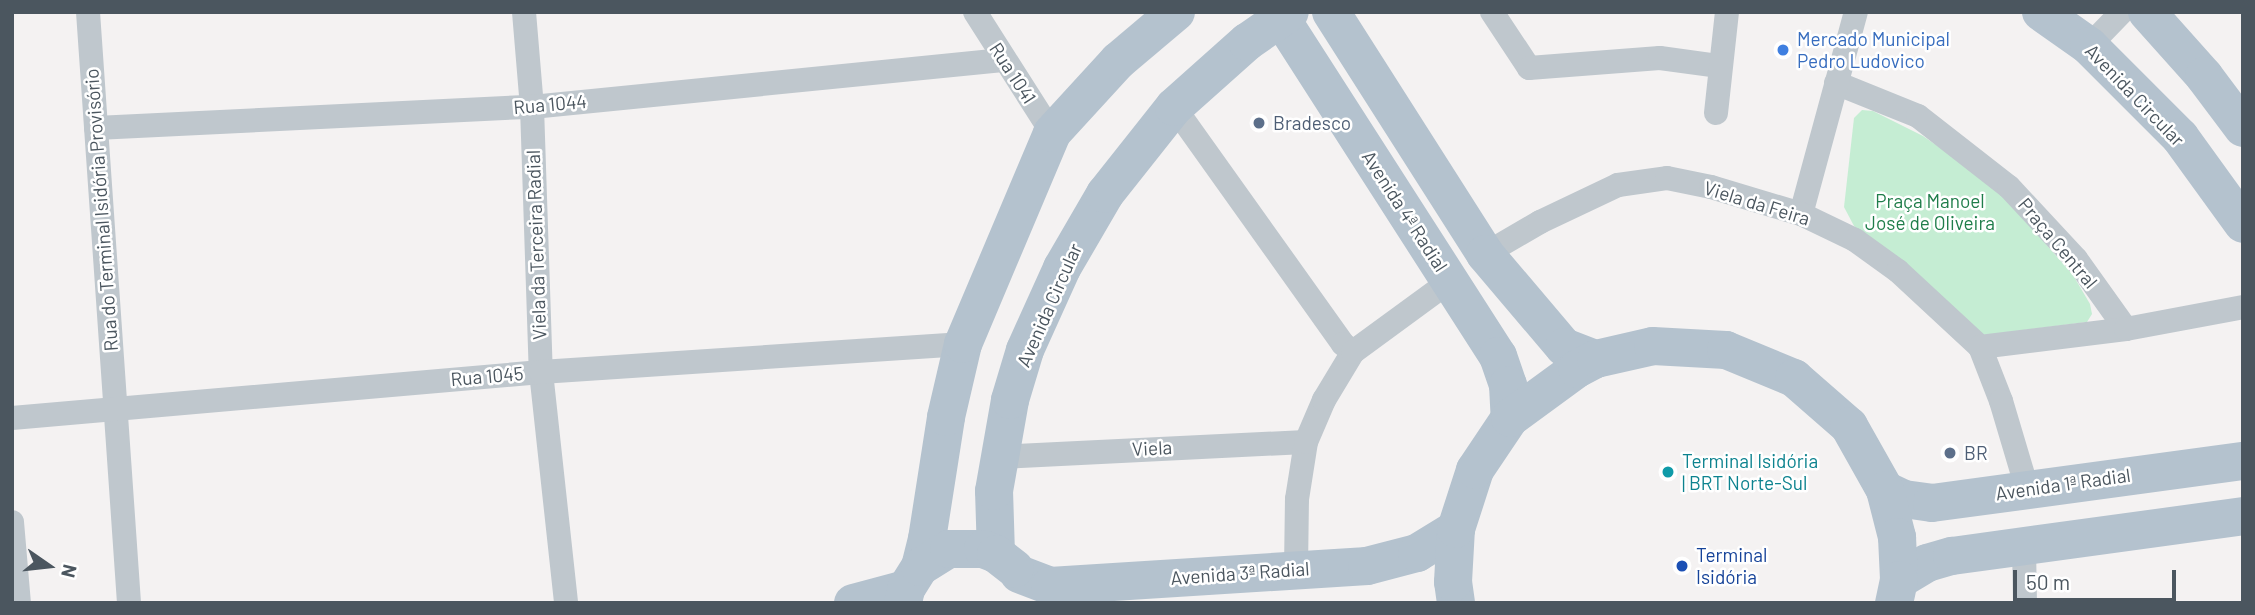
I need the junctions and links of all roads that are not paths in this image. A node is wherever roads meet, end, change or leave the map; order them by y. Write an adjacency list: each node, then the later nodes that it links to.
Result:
1 (88, 12): 20 (street, Rua do Terminal Isidória Provisório)
2 (524, 12): 17 (street, Viela da Terceira Radial)
3 (975, 12): 14 (street, Rua 1041)
4 (1176, 12): 22 (main road)
5 (1331, 12): 25 (main road)
6 (1492, 12): 15 (street)
7 (1727, 12): 15 (street)
8 (1856, 12): 16 (street)
9 (2041, 12): 13 (main road, Avenida Circular)
10 (2122, 12): 13 (street)
11 (2147, 12): 21 (main road)
12 (1283, 14): 18 (main road, Avenida Circular); 26 (main road, Avenida 4ª Radial)
13 (2089, 46): 24 (main road, Avenida Circular)
14 (1003, 60): 17 (street, Rua 1044); 22 (street, Rua 1041)
15 (1720, 66): 19 (street)
16 (1836, 83): 23 (street); 28 (street, Praça Central)
17 (532, 107): 20 (street, Rua 1044); 34 (street, Viela da Terceira Radial)
18 (1174, 107): 31 (main road, Avenida Circular); 32 (street)
19 (1716, 113)
20 (96, 128): 35 (street, Rua do Terminal Isidória Provisório)
21 (2243, 128)
22 (1052, 133): 29 (main road)
23 (1801, 214): 25 (street, Viela da Feira); 30 (street, Viela da Feira)
24 (2243, 224)
25 (1485, 254): 33 (main road)
26 (1450, 281): 32 (street); 37 (main road, Avenida 4ª Radial)
27 (2243, 307): 28 (street)
28 (2126, 329): 30 (street)
29 (965, 338): 31 (main road); 34 (street, Rua 1045); 49 (main road)
30 (1980, 347): 41 (street, Viela da Feira)
31 (1026, 350): 39 (main road, Avenida Circular)
32 (1353, 352): 38 (street)
33 (1596, 359): 37 (main road); 42 (main road)
34 (541, 372): 35 (street, Rua 1045); 53 (street, Viela da Terceira Radial)
35 (114, 408): 36 (street, Rua 1045); 52 (street, Rua do Terminal Isidória Provisório)
36 (12, 418)
37 (1510, 418): 45 (main road)
38 (1306, 442): 39 (street, Viela); 47 (street)
39 (998, 457): 48 (main road, Avenida Circular)
40 (2243, 461): 41 (main road, Avenida 1ª Radial)
41 (2027, 488): 42 (main road, Avenida 1ª Radial)
42 (1885, 490): 50 (main road)
43 (2243, 516): 46 (main road)
44 (12, 522): 51 (street)
45 (1456, 529): 47 (main road, Avenida 3ª Radial); 55 (main road)
46 (2024, 546): 50 (main road); 56 (street)
47 (1296, 569): 48 (main road, Avenida 3ª Radial)
48 (1015, 577): 49 (main road, Avenida 3ª Radial)
49 (910, 586): 54 (main road)
50 (1896, 591)
51 (19, 603)
52 (129, 603)
53 (566, 603)
54 (853, 603)
55 (1456, 603)
56 (2025, 603)

